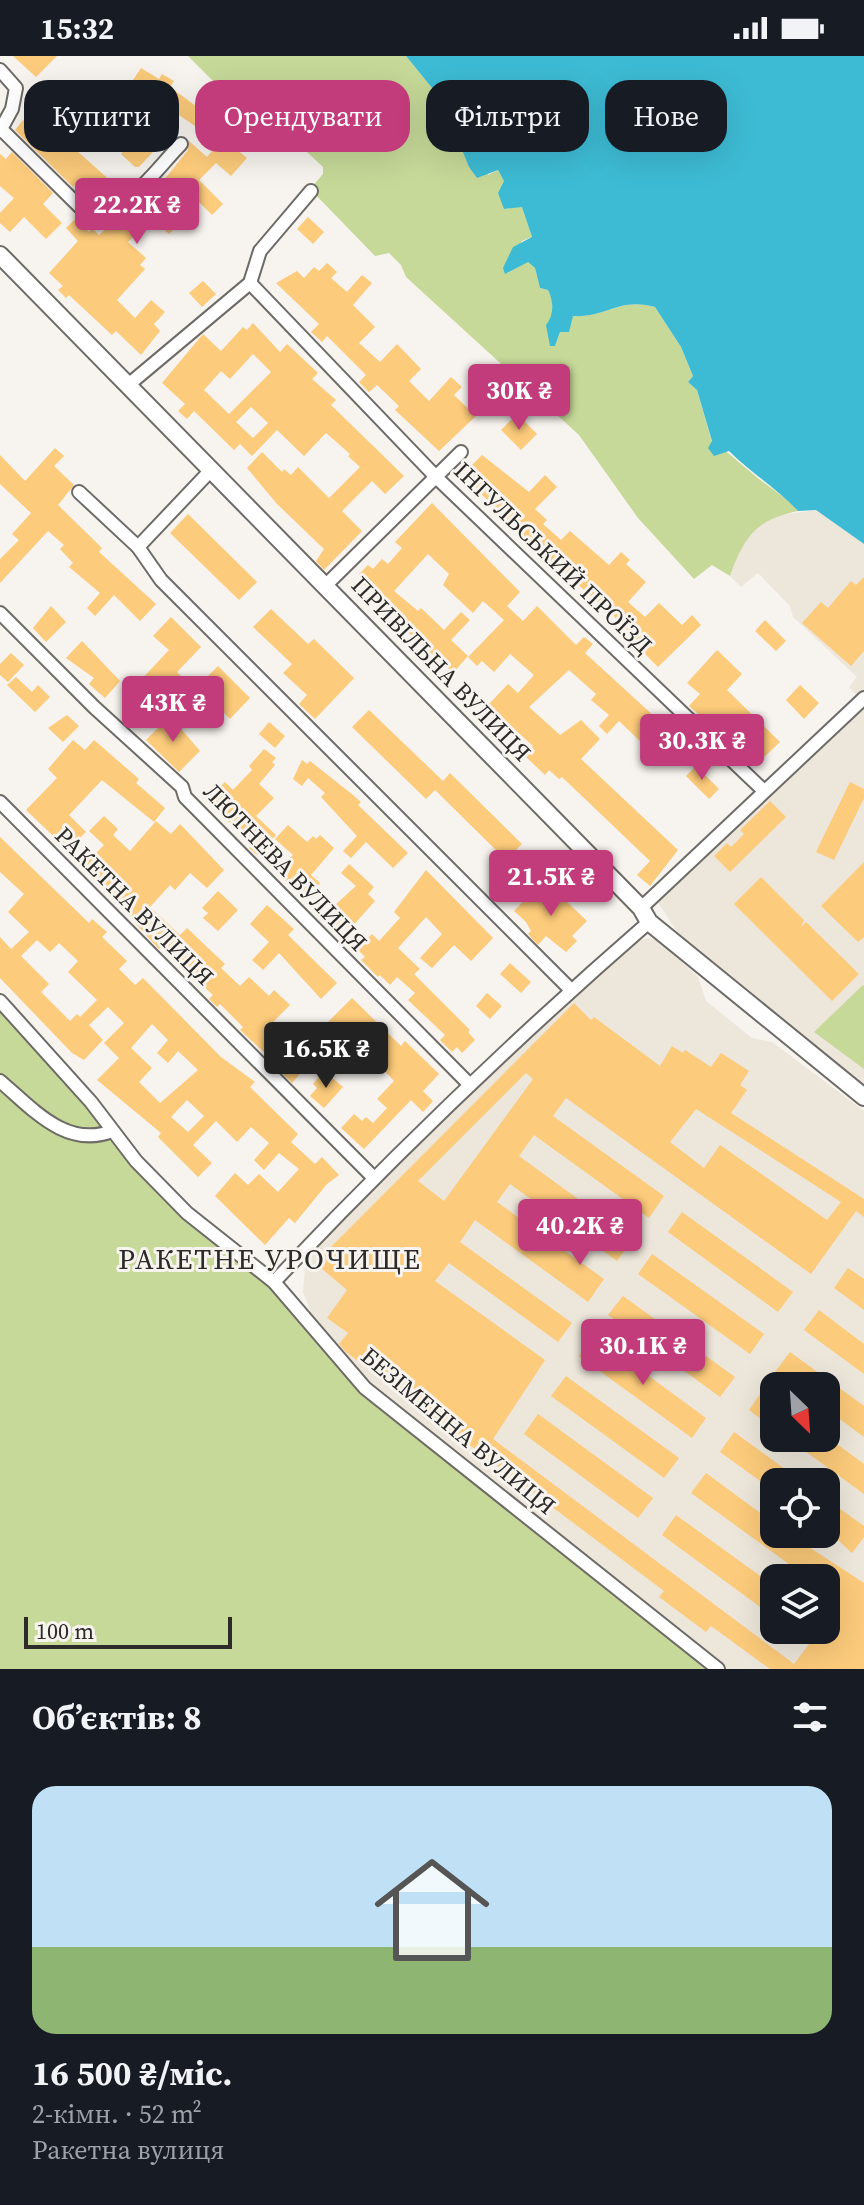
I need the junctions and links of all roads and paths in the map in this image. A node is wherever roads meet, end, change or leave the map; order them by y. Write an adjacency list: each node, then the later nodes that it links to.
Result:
1 (0, 70): 2 (street)
2 (1, 131): 3 (street)
3 (181, 144)
4 (311, 191): 6 (street)
5 (0, 255): 7 (street, ПРИВІЛЬНА ВУЛИЦЯ)
6 (250, 283): 7 (street); 10 (street, ІНГУЛЬСЬКИЙ ПРОЇЗД)
7 (127, 386): 9 (street, ПРИВІЛЬНА ВУЛИЦЯ)
8 (461, 452): 10 (street)
9 (212, 469): 12 (street); 13 (street, ПРИВІЛЬНА ВУЛИЦЯ)
10 (437, 478): 13 (street); 16 (street, ІНГУЛЬСЬКИЙ ПРОЇЗД)
11 (79, 492): 12 (street)
12 (138, 547): 19 (street)
13 (326, 585): 18 (street, ПРИВІЛЬНА ВУЛИЦЯ)
14 (0, 613): 22 (street, ЛЮТНЕВА ВУЛИЦЯ)
15 (864, 698): 16 (street)
16 (764, 791): 18 (street)
17 (0, 802): 25 (street, РАКЕТНА ВУЛИЦЯ)
18 (645, 915): 19 (street); 23 (street, ПРИВІЛЬНА ВУЛИЦЯ)
19 (571, 990): 22 (street)
20 (0, 1001): 24 (street, БЕЗІМЕННА ВУЛИЦЯ)
21 (0, 1081): 24 (street)
22 (470, 1085): 25 (street)
23 (864, 1097)
24 (112, 1131): 26 (street, БЕЗІМЕННА ВУЛИЦЯ)
25 (373, 1177): 26 (street)
26 (274, 1282): 27 (street, БЕЗІМЕННА ВУЛИЦЯ)
27 (718, 1669)

